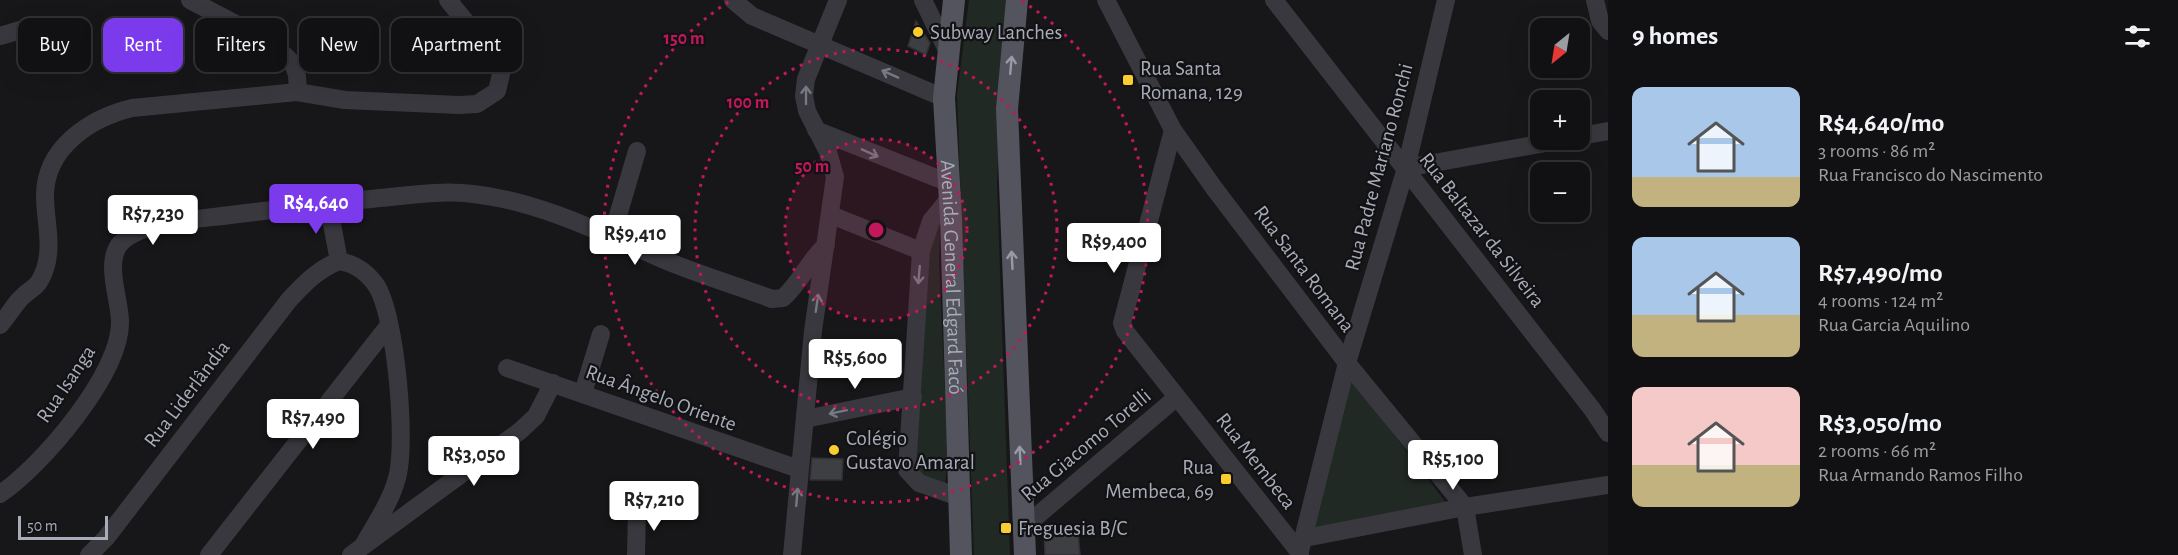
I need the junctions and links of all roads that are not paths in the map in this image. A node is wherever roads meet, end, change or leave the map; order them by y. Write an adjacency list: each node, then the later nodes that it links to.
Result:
1 (190, 0): 17 (street)
2 (448, 0): 17 (street)
3 (733, 0): 15 (street)
4 (838, 0): 15 (street)
5 (923, 0): 16 (street)
6 (954, 0): 16 (main road, Avenida General Edgard Facó)
7 (1017, 0): 50 (main road, one-way to 7)
8 (1106, 0): 20 (street, Rua Santa Romana)
9 (1275, 0): 25 (street, Rua Baltazar da Silveira)
10 (1446, 0): 25 (street, Rua Padre Mariano Ronchi)
11 (1595, 0): 13 (street)
12 (18, 31): 14 (street)
13 (1608, 31)
14 (0, 36)
15 (820, 43): 18 (street, one-way to 15); 19 (street, one-way to 15)
16 (948, 52): 18 (main road, Avenida General Edgard Facó)
17 (297, 92): 33 (street)
18 (944, 98): 26 (main road, Avenida General Edgard Facó)
19 (816, 130): 26 (street, one-way to 26); 28 (street)
20 (1173, 130): 36 (street, Rua Santa Romana); 41 (street, Rua Membeca)
21 (1608, 131): 22 (street)
22 (1590, 134)
23 (1530, 146): 25 (street)
24 (637, 152): 29 (street)
25 (1406, 168): 36 (street, Rua Padre Mariano Ronchi); 43 (street, Rua Baltazar da Silveira)
26 (949, 191): 31 (street); 47 (main road, Avenida General Edgard Facó)
27 (328, 203): 29 (street, Rua Isanga); 32 (street); 46 (street, Rua Isanga)
28 (831, 215): 30 (street); 31 (street)
29 (612, 236): 30 (street, Rua Isanga)
30 (826, 245): 42 (street, one-way to 30)
31 (921, 251): 40 (street, one-way to 40)
32 (333, 263): 34 (street); 53 (street, Rua Liderlândia)
33 (0, 325)
34 (389, 325): 51 (street); 54 (street)
35 (601, 334): 39 (street)
36 (1347, 363): 48 (street, Rua Santa Romana); 52 (street, Rua Padre Mariano Ronchi)
37 (507, 368): 38 (street, Rua Ângelo Oriente)
38 (553, 383): 39 (street, Rua Ângelo Oriente); 51 (street)
39 (583, 393): 44 (street, Rua Ângelo Oriente)
40 (913, 397): 42 (street, one-way to 42); 47 (street)
41 (1177, 397): 50 (street, Rua Giacomo Torelli); 52 (street, Rua Membeca)
42 (805, 419): 44 (street)
43 (1608, 433)
44 (799, 469): 56 (street, one-way to 44)
45 (1608, 485): 48 (street)
46 (0, 494)
47 (959, 497): 57 (main road, Avenida General Edgard Facó)
48 (1465, 507): 52 (street); 59 (street, Rua Santa Romana)
49 (637, 509): 55 (street)
50 (1024, 527): 58 (main road)
51 (358, 549)
52 (1301, 549)
53 (89, 555)
54 (209, 555)
55 (636, 555)
56 (792, 555)
57 (961, 555)
58 (1025, 555)
59 (1473, 555)

